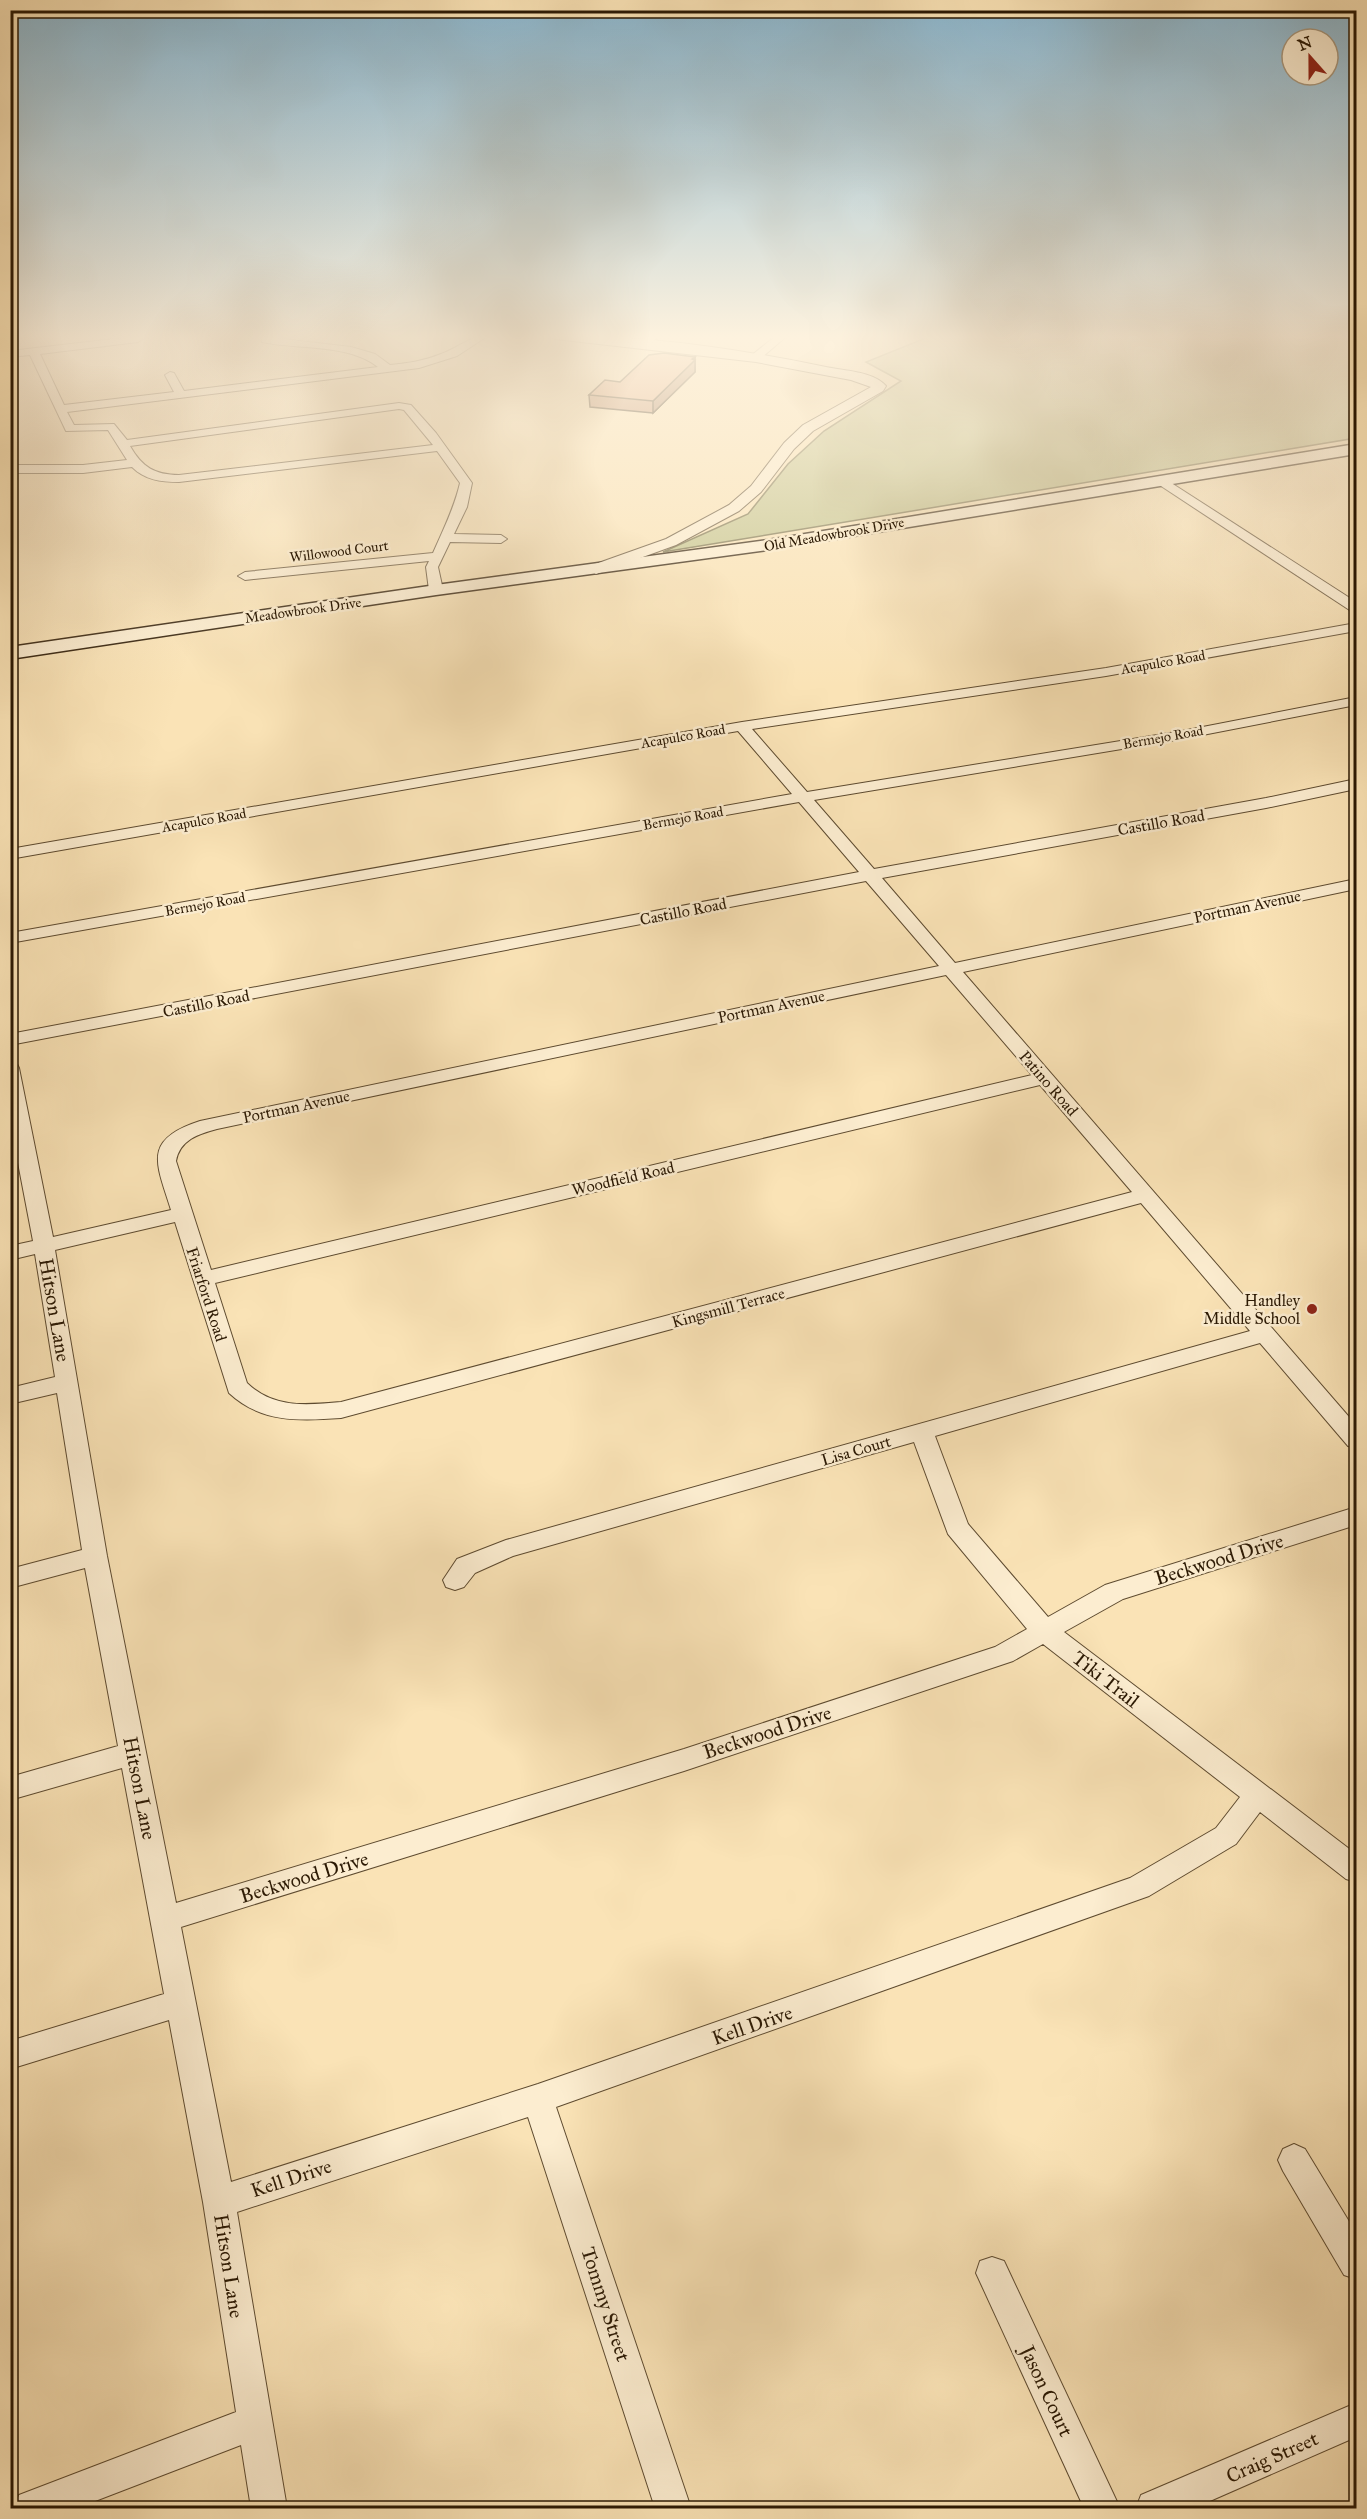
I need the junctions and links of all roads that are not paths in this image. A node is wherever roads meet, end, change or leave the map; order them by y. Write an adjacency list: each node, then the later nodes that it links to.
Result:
1 (127, 453): 6 (street)
2 (399, 453): 6 (street)
3 (445, 453): 9 (street)
4 (784, 453): 12 (street)
5 (1339, 453): 8 (main road, Old Meadowbrook Drive)
6 (134, 463): 7 (street)
7 (10, 469)
8 (1162, 481): 12 (main road, Old Meadowbrook Drive); 15 (street)
9 (444, 538): 10 (street); 11 (street)
10 (501, 539)
11 (436, 556): 13 (street, Willowood Court); 14 (street)
12 (596, 569): 14 (main road, Meadowbrook Drive)
13 (246, 576)
14 (436, 590): 17 (main road, Meadowbrook Drive)
15 (1356, 608)
16 (1356, 627): 19 (street, Acapulco Road)
17 (10, 653)
18 (1356, 701): 21 (street, Bermejo Road)
19 (742, 726): 21 (street, Patino Road); 22 (street, Acapulco Road)
20 (1356, 784): 23 (street, Castillo Road)
21 (803, 797): 23 (street, Patino Road); 25 (street, Bermejo Road)
22 (10, 854)
23 (870, 875): 26 (street, Patino Road); 27 (street, Castillo Road)
24 (1356, 884): 26 (street, Portman Avenue)
25 (10, 938)
26 (950, 968): 29 (street, Patino Road); 30 (street, Portman Avenue)
27 (10, 1040)
28 (10, 1068): 33 (street, Hitson Lane)
29 (1045, 1078): 31 (street, Patino Road); 35 (street, Woodfield Road)
30 (187, 1133): 32 (street, Friarford Road)
31 (1146, 1195): 36 (street, Patino Road); 39 (street, Kingsmill Terrace)
32 (182, 1214): 33 (street); 35 (street, Friarford Road)
33 (45, 1245): 34 (street); 37 (street, Hitson Lane)
34 (10, 1253)
35 (202, 1279): 39 (street, Friarford Road)
36 (1265, 1334): 40 (street, Lisa Court); 41 (street, Patino Road)
37 (68, 1382): 38 (street); 43 (street, Hitson Lane)
38 (10, 1396)
39 (309, 1412)
40 (922, 1431): 45 (street, Lisa Court); 46 (street, Tiki Trail)
41 (1356, 1440)
42 (1356, 1516): 46 (street, Beckwood Drive)
43 (95, 1556): 44 (street); 47 (street, Hitson Lane)
44 (10, 1579)
45 (455, 1580)
46 (1045, 1632): 49 (street, Tiki Trail); 51 (street, Beckwood Drive)
47 (134, 1753): 48 (street); 51 (street, Hitson Lane)
48 (10, 1789)
49 (1256, 1796): 50 (street, Tiki Trail); 54 (street, Kell Drive)
50 (1356, 1870)
51 (166, 1919): 52 (street, Hitson Lane)
52 (182, 2002): 53 (street); 56 (street, Hitson Lane)
53 (10, 2055)
54 (538, 2099): 56 (street, Kell Drive); 63 (street, Tommy Street)
55 (1294, 2160): 57 (street)
56 (219, 2202): 60 (street, Hitson Lane)
57 (1356, 2262)
58 (992, 2273): 64 (street, Jason Court)
59 (1356, 2420): 65 (street, Craig Street)
60 (254, 2423): 61 (street); 62 (street, Hitson Lane)
61 (32, 2508)
62 (269, 2508)
63 (673, 2508)
64 (1102, 2508)
65 (1154, 2508)

